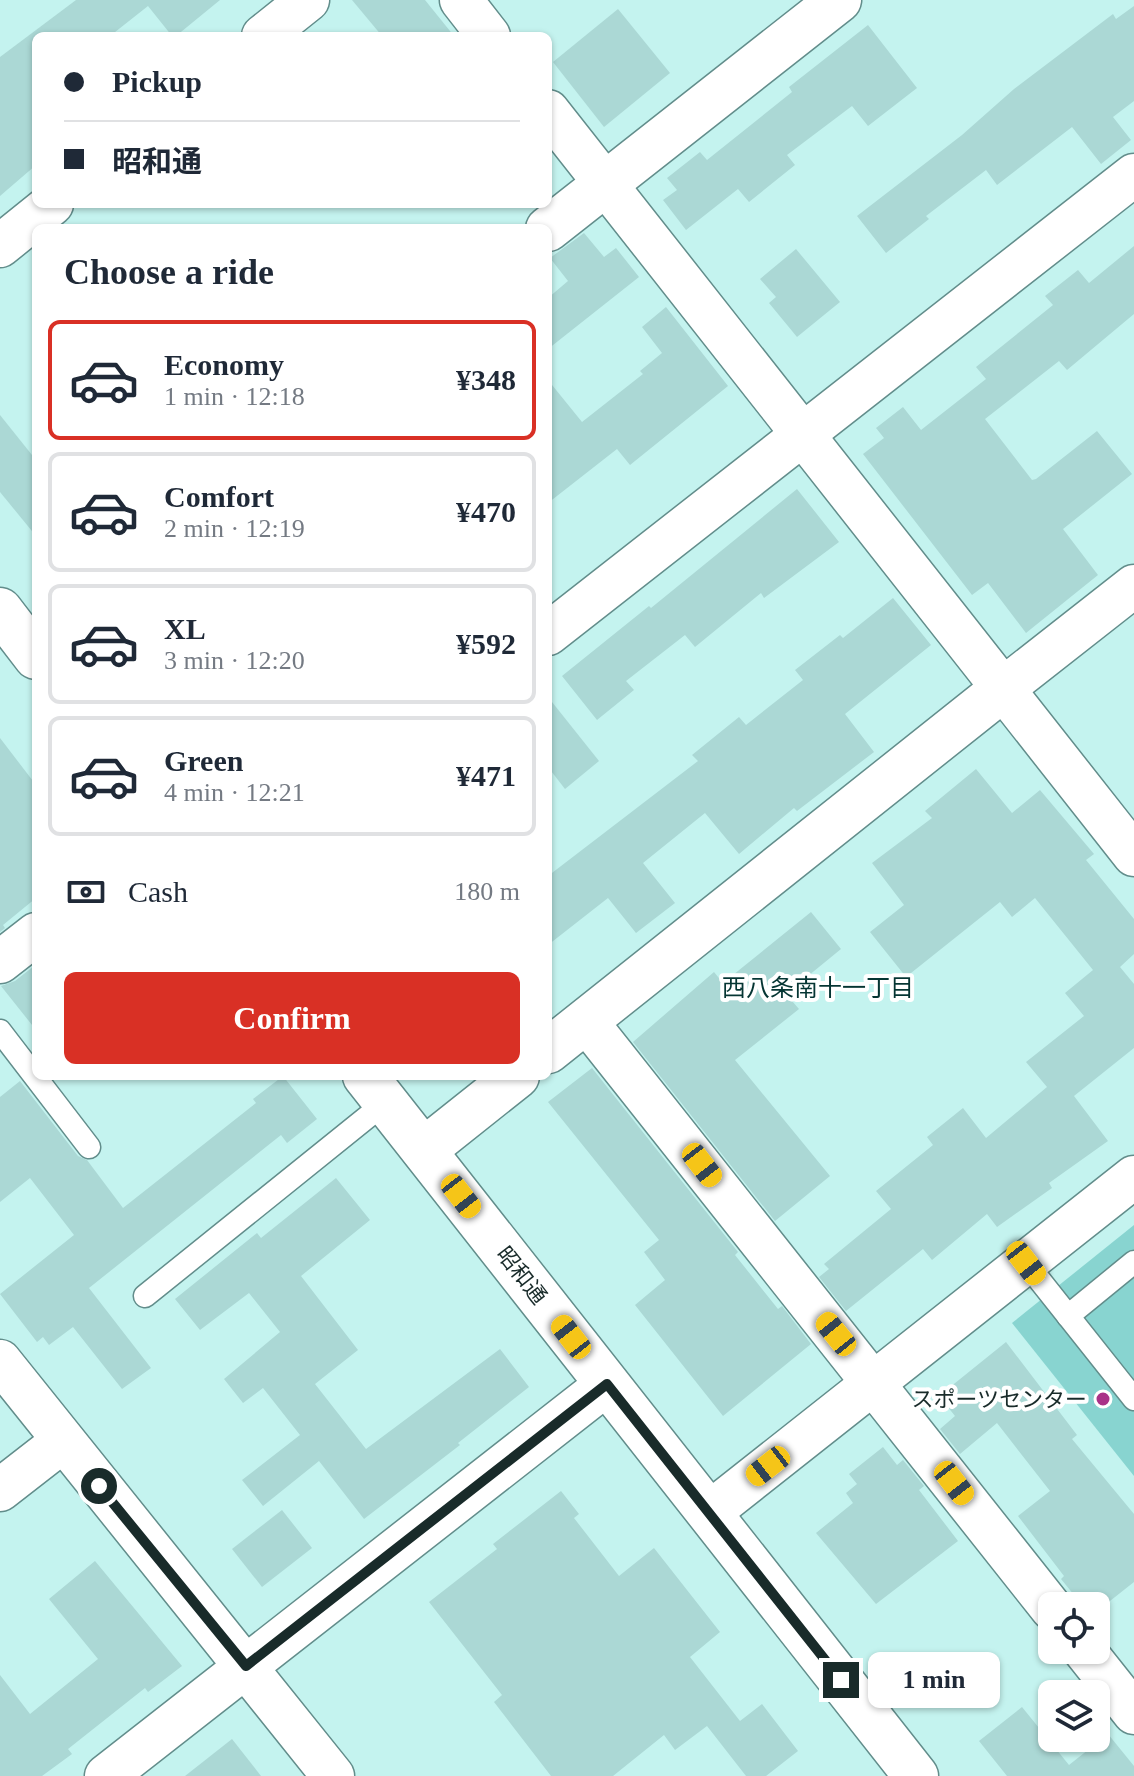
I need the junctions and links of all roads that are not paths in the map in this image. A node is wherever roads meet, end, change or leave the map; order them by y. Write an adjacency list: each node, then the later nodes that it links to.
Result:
1 (308, 0): 4 (street)
2 (461, 0): 5 (street)
3 (839, 0): 8 (street)
4 (268, 32)
5 (486, 32)
6 (552, 116): 8 (street)
7 (1134, 175): 12 (street)
8 (605, 184): 10 (street); 12 (street)
9 (47, 208): 11 (street)
10 (552, 226)
11 (0, 246)
12 (801, 434): 14 (street); 15 (street)
13 (1134, 586): 15 (street)
14 (552, 631)
15 (1004, 688): 16 (street); 19 (street)
16 (1134, 855)
17 (32, 937): 18 (street)
18 (0, 962)
19 (586, 1021): 21 (street); 34 (street)
20 (0, 1031): 22 (lane)
21 (552, 1048)
22 (32, 1073)
23 (38, 1080): 26 (lane)
24 (512, 1080): 27 (street)
25 (376, 1089): 27 (street, 昭和通); 31 (lane)
26 (89, 1147)
27 (424, 1150): 35 (street, 昭和通)
28 (1134, 1177): 30 (street)
29 (1134, 1262): 32 (lane)
30 (1026, 1263): 32 (lane); 34 (street)
31 (145, 1296)
32 (1068, 1316): 36 (lane)
33 (0, 1361): 37 (street)
34 (875, 1382): 39 (street); 40 (street)
35 (607, 1384): 39 (street, 昭和通); 42 (street)
36 (1134, 1399)
37 (63, 1441): 38 (street); 42 (street)
38 (0, 1490)
39 (709, 1513): 46 (street, 昭和通)
40 (1039, 1592)
41 (1095, 1664): 43 (street)
42 (246, 1666): 44 (street); 45 (street)
43 (1134, 1713)
44 (106, 1776)
45 (333, 1776)
46 (916, 1776)

